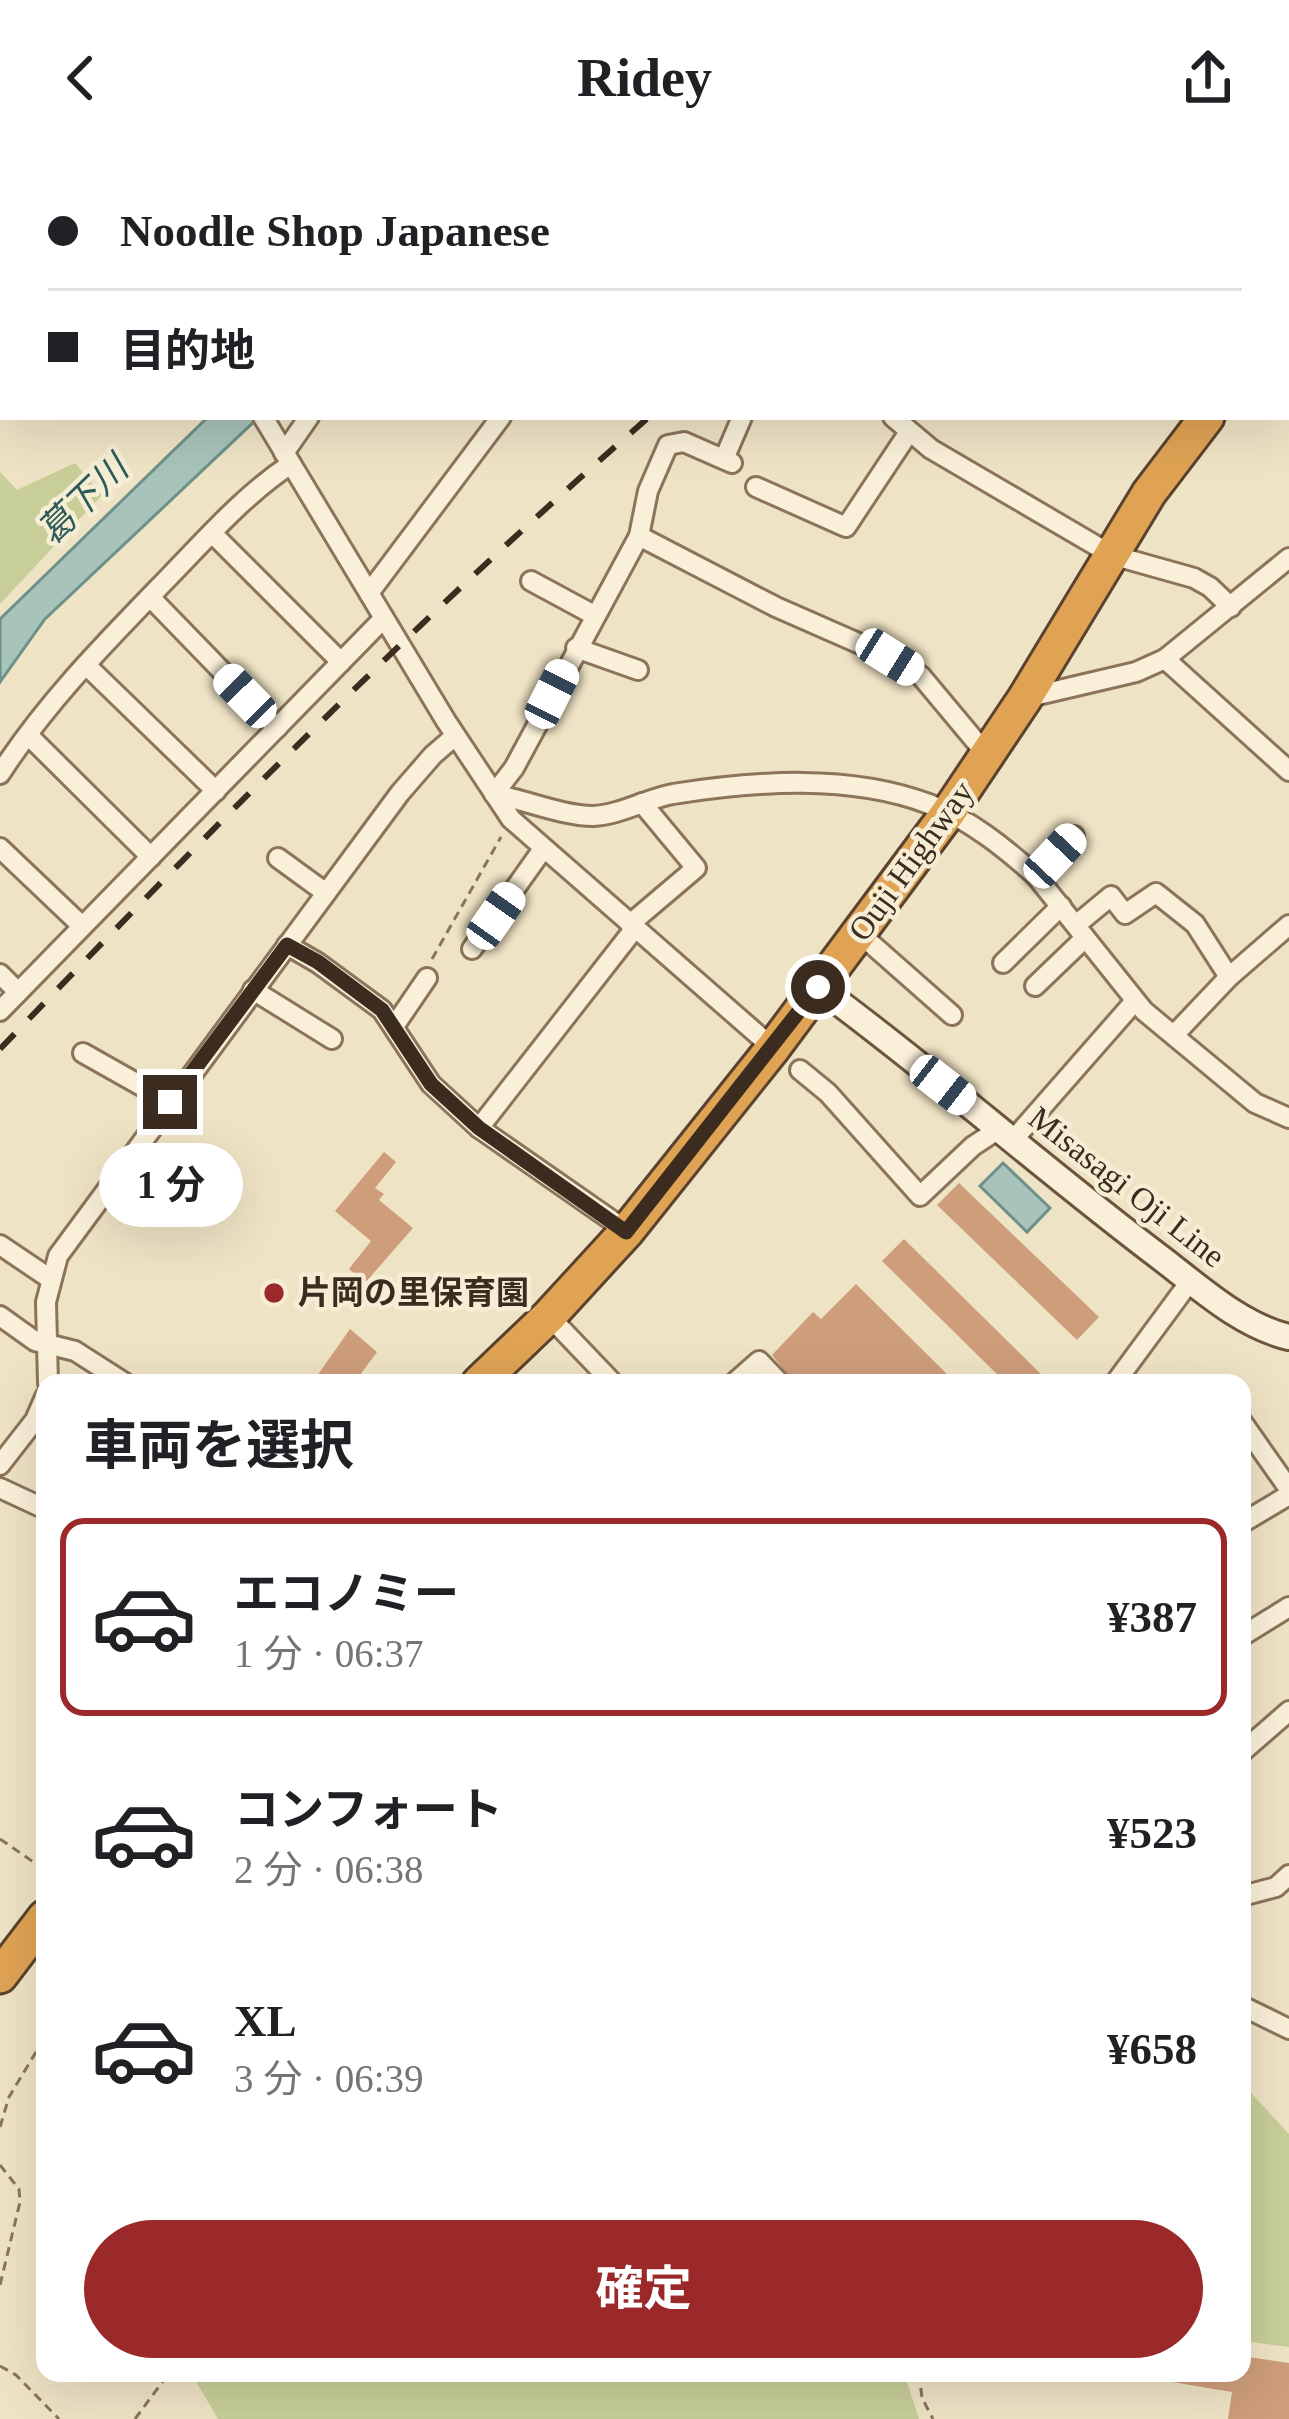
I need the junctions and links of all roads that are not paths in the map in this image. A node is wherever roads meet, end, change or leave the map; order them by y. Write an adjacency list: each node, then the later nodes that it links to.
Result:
1 (265, 420): 8 (street)
2 (307, 420): 8 (street)
3 (499, 420): 15 (street)
4 (741, 420): 11 (street)
5 (896, 420): 7 (street)
6 (1205, 420): 12 (highway, Ouji Highway)
7 (909, 433): 9 (street); 12 (street)
8 (288, 458): 10 (street); 15 (street)
9 (756, 487)
10 (212, 532): 16 (street); 22 (street)
11 (639, 536): 18 (street); 29 (street)
12 (1112, 555): 17 (street); 25 (highway, Ouji Highway)
13 (1289, 558): 17 (street)
14 (531, 580): 18 (street)
15 (369, 593): 19 (street)
16 (150, 597): 23 (street); 26 (street)
17 (1231, 607): 21 (street)
18 (594, 616): 20 (street)
19 (384, 618): 22 (street); 28 (street)
20 (576, 648): 24 (street); 33 (street)
21 (1165, 659): 25 (street); 30 (street)
22 (341, 662): 26 (street)
23 (86, 664): 27 (street); 32 (street)
24 (638, 670)
25 (1025, 698): 29 (highway, Ouji Highway)
26 (277, 728): 32 (street)
27 (28, 735): 31 (street); 39 (street)
28 (455, 736): 33 (street); 42 (street)
29 (987, 755): 35 (highway, Ouji Highway)
30 (1289, 771)
31 (0, 774)
32 (216, 791): 39 (street)
33 (494, 794): 34 (street); 38 (street)
34 (642, 803): 35 (street); 46 (street)
35 (948, 813): 41 (street); 48 (highway, Ouji Highway)
36 (1074, 836): 41 (street)
37 (0, 848): 45 (street)
38 (542, 848): 46 (street); 50 (street)
39 (151, 857): 45 (street)
40 (278, 857): 42 (street)
41 (1036, 876): 43 (street)
42 (326, 893): 49 (street)
43 (1061, 906): 47 (street); 51 (street)
44 (1289, 925): 53 (street)
45 (82, 926): 58 (street)
46 (632, 926): 65 (street); 70 (street)
47 (1081, 931): 53 (street); 55 (street); 59 (street)
48 (859, 932): 56 (highway, Ouji Highway); 61 (street)
49 (287, 945): 57 (street); 62 (street)
50 (472, 949)
51 (1003, 963)
52 (0, 974): 58 (street)
53 (1229, 977): 63 (street)
54 (427, 978): 62 (street)
55 (1035, 986)
56 (818, 987): 65 (highway, Ouji Highway); 71 (main road, Misasagi Oji Line)
57 (254, 990): 64 (street); 68 (street)
58 (18, 992): 60 (street)
59 (1135, 1001): 63 (street); 71 (street)
60 (0, 1012)
61 (952, 1015)
62 (395, 1025): 70 (street)
63 (1174, 1035): 69 (street)
64 (332, 1039)
65 (772, 1048): 72 (highway, Ouji Highway)
66 (83, 1053): 68 (street)
67 (800, 1070): 71 (street)
68 (170, 1102): 74 (street)
69 (1289, 1118)
70 (479, 1128): 72 (street)
71 (1006, 1134): 75 (main road, Misasagi Oji Line)
72 (626, 1232): 77 (highway, Ouji Highway)
73 (0, 1245): 74 (street)
74 (50, 1278): 79 (street)
75 (1191, 1280): 78 (main road, Misasagi Oji Line); 86 (street)
76 (0, 1316): 79 (street)
77 (549, 1316): 82 (highway, Ouji Highway); 83 (street)
78 (1289, 1336)
79 (48, 1343): 80 (street); 81 (street)
80 (48, 1374)
81 (111, 1374)
82 (488, 1374)
83 (604, 1374)
84 (744, 1374): 85 (street)
85 (771, 1374)
86 (1122, 1374)
87 (36, 1418): 89 (street)
88 (1251, 1435): 91 (street)
89 (0, 1465)
90 (0, 1488): 92 (street)
91 (1289, 1492): 93 (street)
92 (36, 1505)
93 (1251, 1517)
94 (1289, 1607): 95 (street)
95 (1251, 1630)
96 (1289, 1711): 97 (street)
97 (1251, 1744)
98 (1289, 1875): 99 (street)
99 (1251, 1893)
100 (36, 1928): 101 (highway)
101 (0, 1976)
102 (1251, 2011): 103 (street)
103 (1289, 2030)

